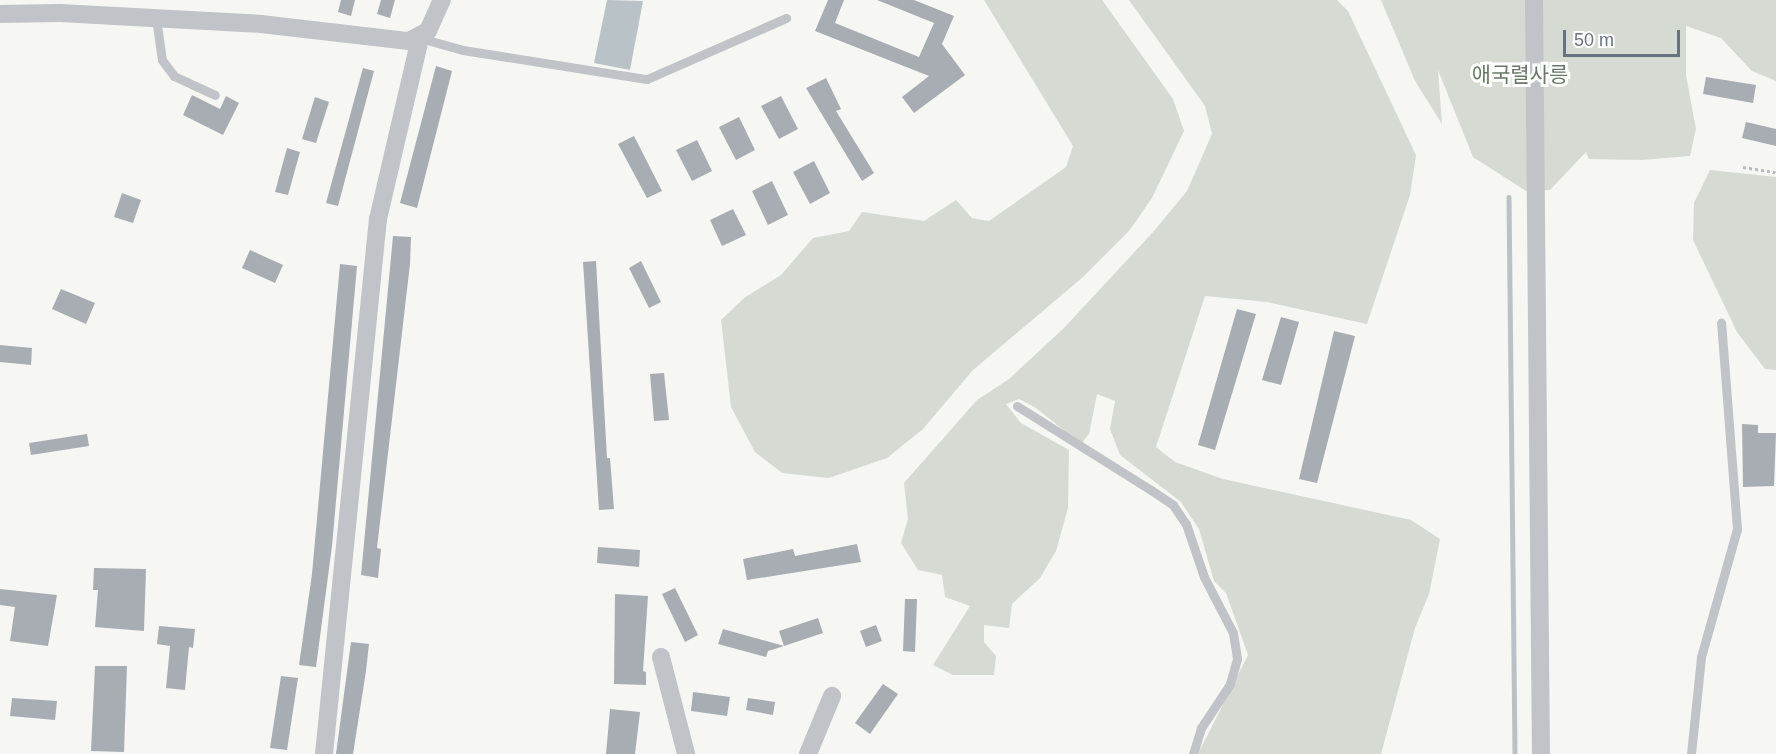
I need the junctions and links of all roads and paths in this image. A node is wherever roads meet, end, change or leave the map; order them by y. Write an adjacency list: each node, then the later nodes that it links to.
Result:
1 (442, 0): 6 (street)
2 (1534, 0): 18 (street)
3 (0, 14): 4 (street)
4 (156, 18): 6 (street); 7 (lane)
5 (786, 18): 6 (lane)
6 (420, 38): 14 (street)
7 (215, 95)
8 (1743, 166): 9 (path)
9 (1776, 172)
10 (1722, 323): 19 (lane)
11 (1017, 406): 17 (lane)
12 (661, 657): 15 (street)
13 (832, 696): 16 (street)
14 (324, 754)
15 (686, 754)
16 (808, 754)
17 (1193, 754)
18 (1541, 754)
19 (1691, 754)

